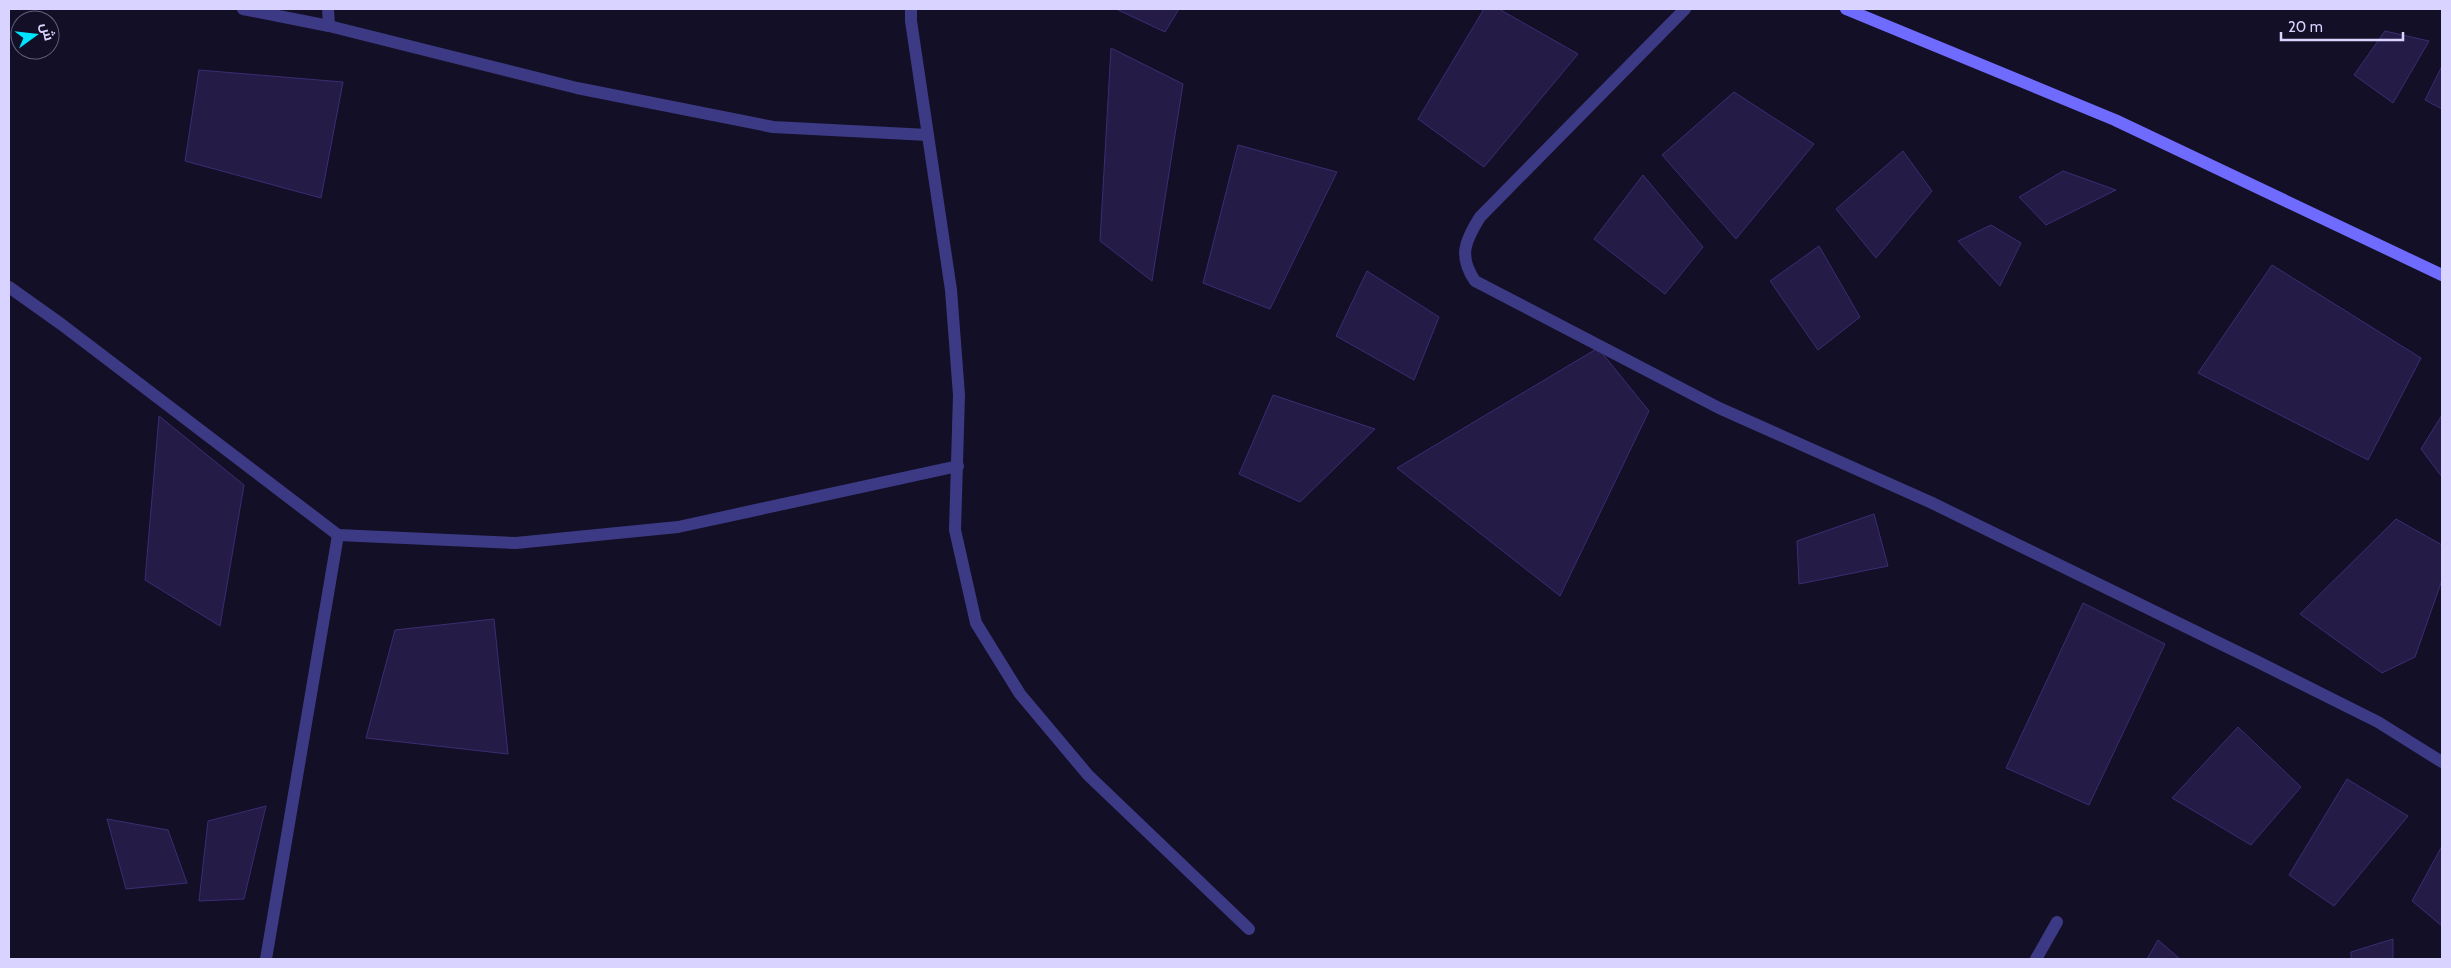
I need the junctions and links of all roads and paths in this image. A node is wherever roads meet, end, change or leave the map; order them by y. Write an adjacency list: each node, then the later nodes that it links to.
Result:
1 (243, 9): 6 (street)
2 (328, 9): 6 (street)
3 (911, 9): 7 (street)
4 (1685, 9): 12 (street)
5 (1853, 10): 8 (main road)
6 (329, 26): 7 (street)
7 (928, 135): 10 (street)
8 (2442, 274)
9 (9, 287): 11 (street)
10 (958, 466): 11 (street); 14 (street)
11 (338, 535): 15 (street)
12 (2442, 762)
13 (2056, 922): 16 (street)
14 (1249, 930)
15 (266, 959)
16 (2036, 959)

